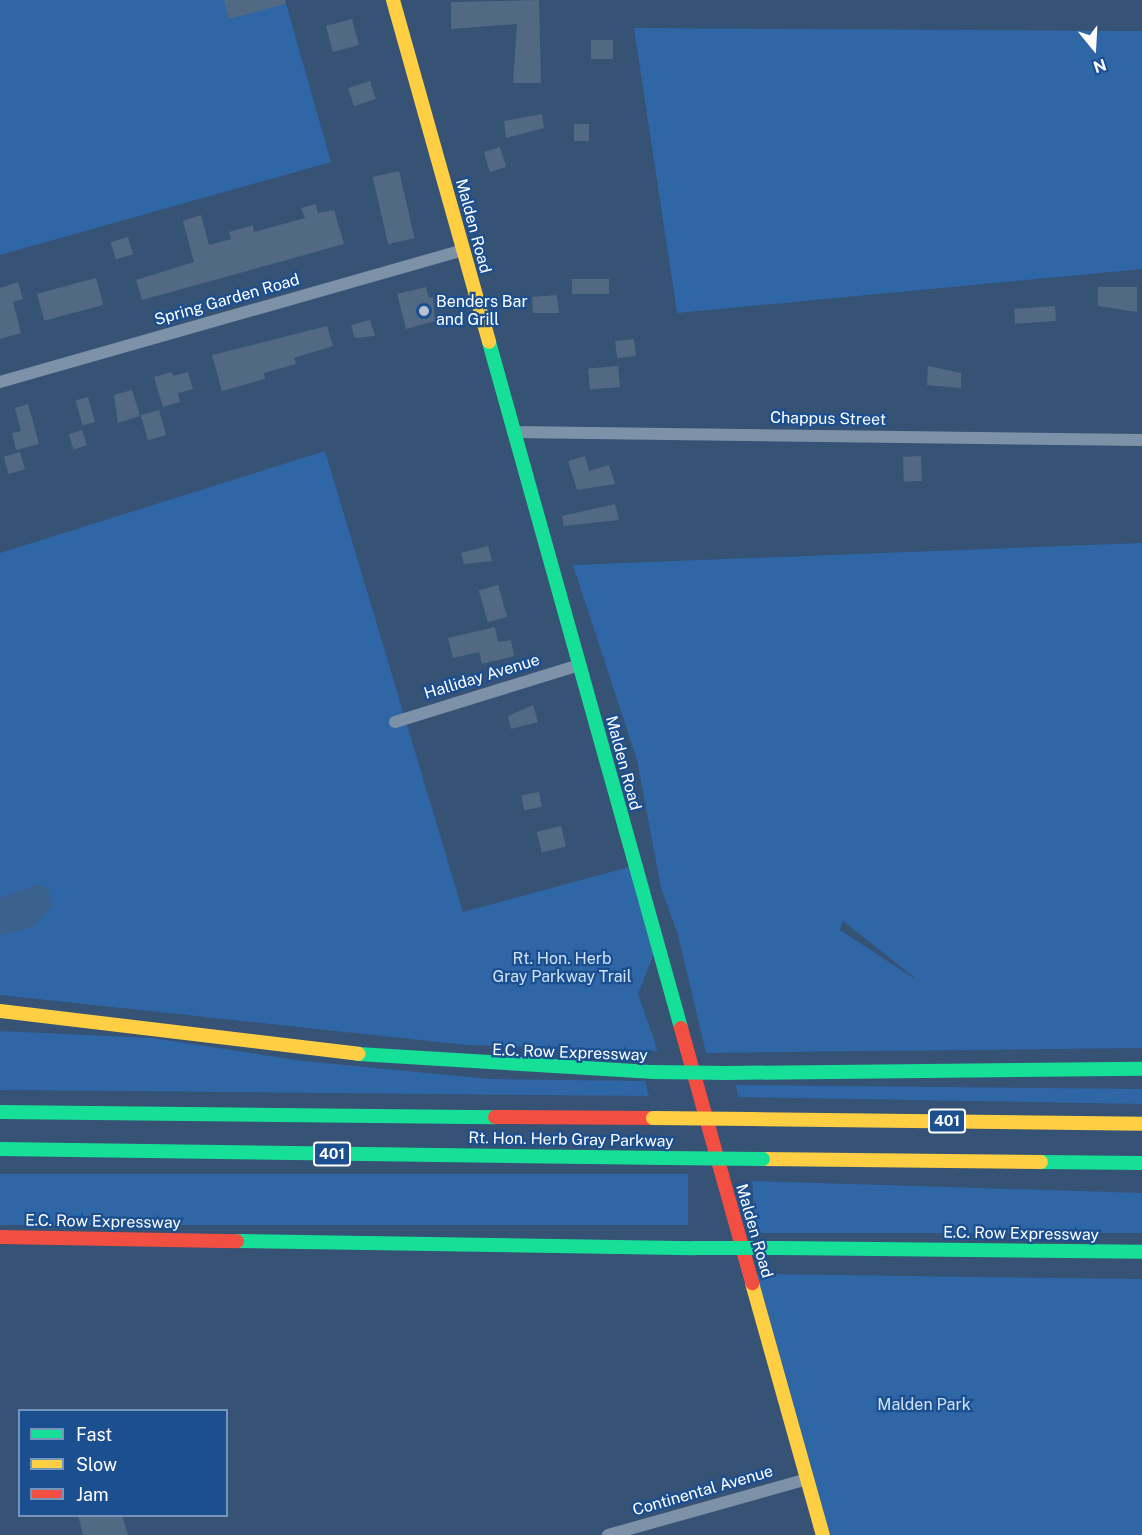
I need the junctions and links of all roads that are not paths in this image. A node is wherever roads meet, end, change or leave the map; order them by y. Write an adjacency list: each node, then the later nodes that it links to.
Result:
1 (393, 0): 2 (main road, Malden Road)
2 (463, 250): 3 (street, Spring Garden Road); 4 (main road, Malden Road)
3 (0, 382)
4 (513, 432): 5 (street, Chappus Street); 6 (main road, Malden Road)
5 (1142, 440)
6 (579, 665): 7 (street, Halliday Avenue); 16 (main road, Malden Road)
7 (395, 722)
8 (0, 1011): 9 (main road, E.C. Row Expressway, bridge)
9 (1142, 1069)
10 (0, 1112): 11 (main road, Rt. Hon. Herb Gray Parkway / 401, bridge)
11 (1142, 1124)
12 (0, 1149): 13 (main road, Rt. Hon. Herb Gray Parkway / 401, bridge)
13 (1142, 1163)
14 (0, 1237): 15 (main road, E.C. Row Expressway, bridge)
15 (1142, 1252)
16 (807, 1479): 17 (street, Continental Avenue); 18 (main road, Malden Road)
17 (608, 1535)
18 (823, 1535)

